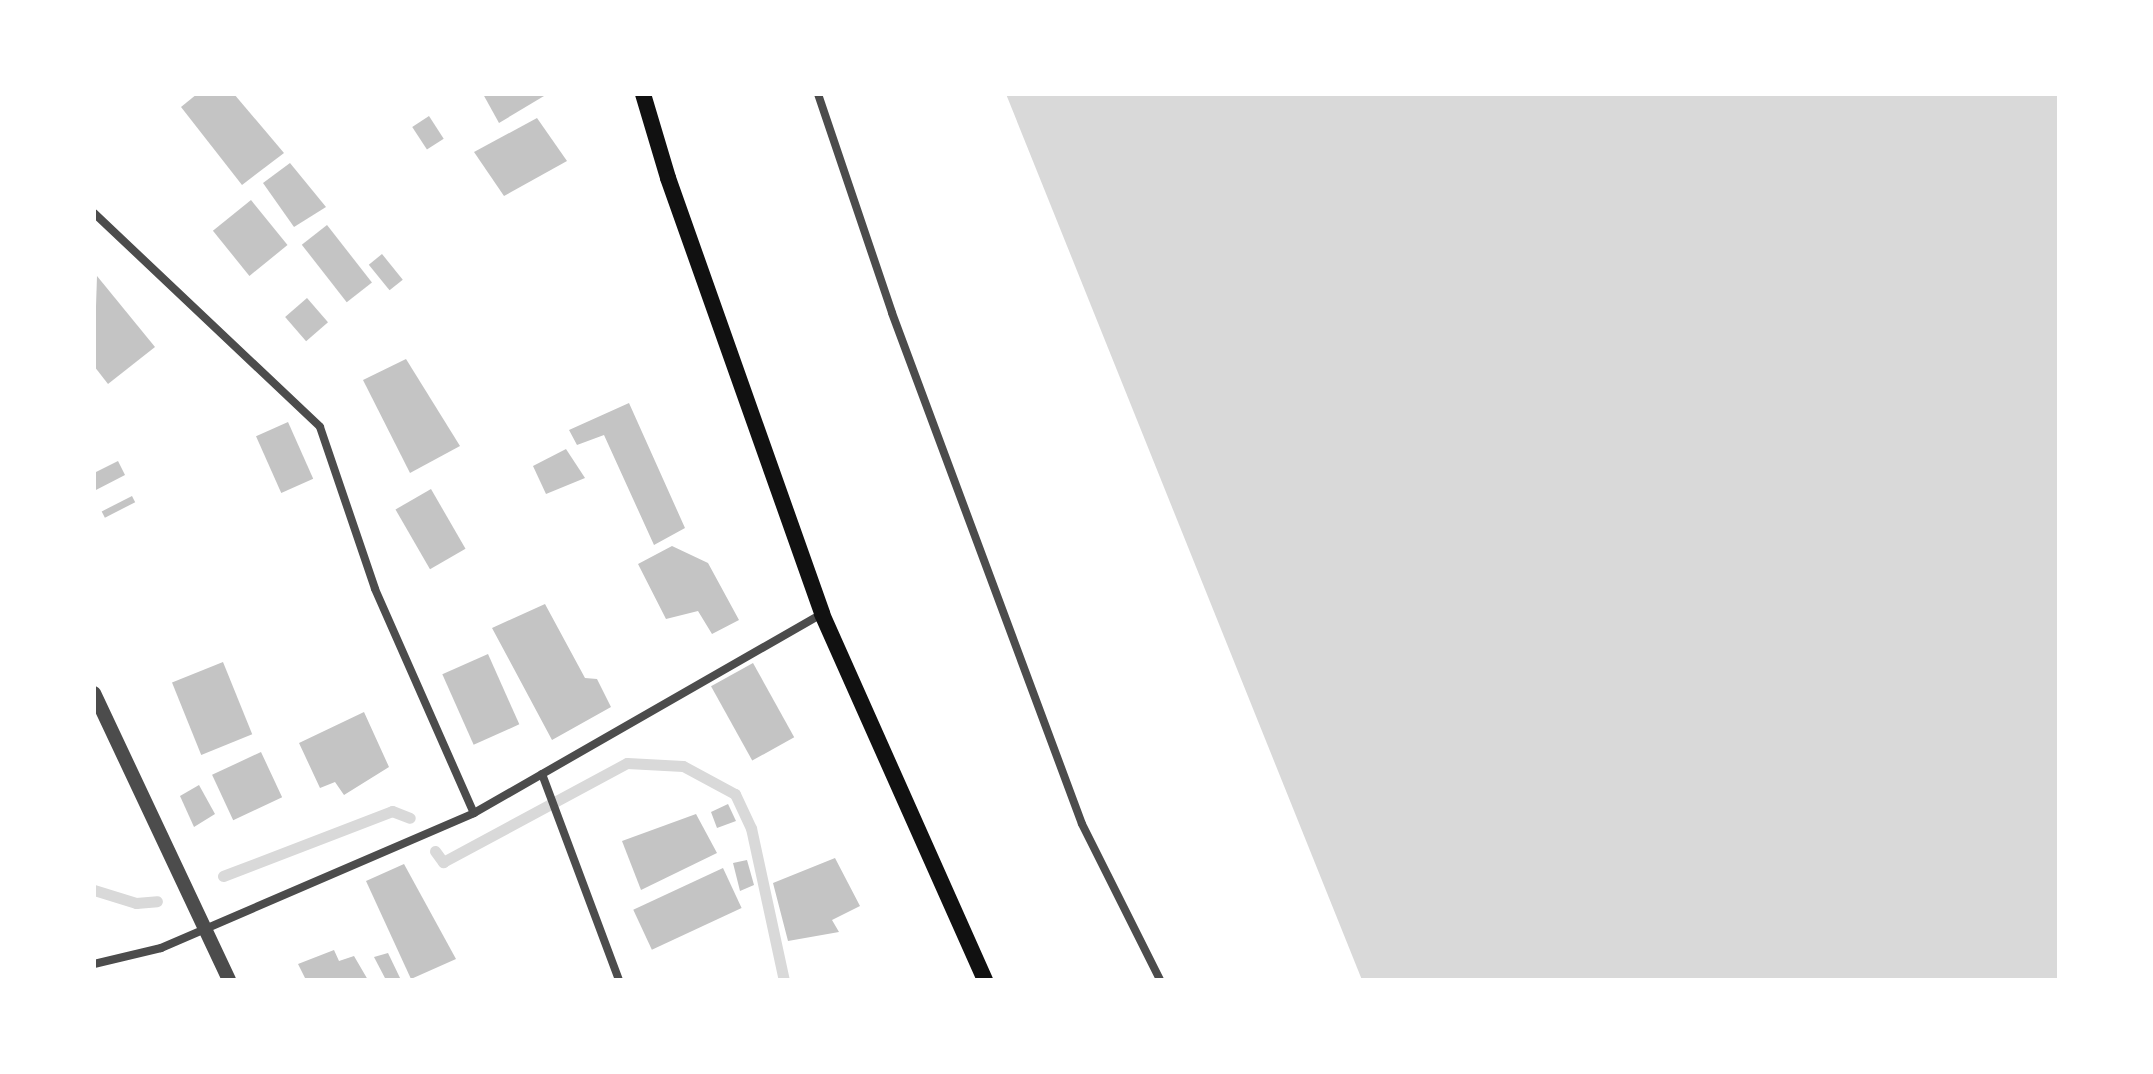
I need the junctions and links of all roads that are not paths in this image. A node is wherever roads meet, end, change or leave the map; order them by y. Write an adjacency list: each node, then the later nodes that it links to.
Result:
1 (643, 94): 4 (main road)
2 (818, 94): 13 (street)
3 (94, 213): 7 (street)
4 (822, 614): 6 (street); 12 (main road)
5 (94, 693): 8 (street)
6 (542, 774): 7 (street); 11 (street)
7 (474, 813): 8 (street)
8 (204, 929): 9 (street); 10 (street)
9 (94, 964)
10 (229, 980)
11 (619, 980)
12 (985, 980)
13 (1160, 980)

